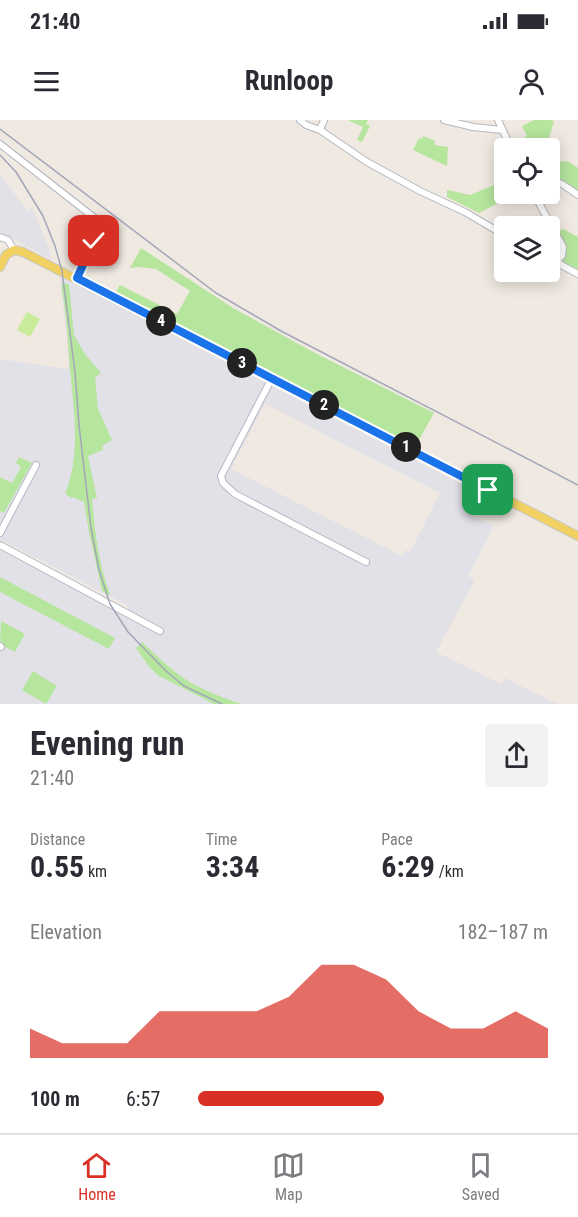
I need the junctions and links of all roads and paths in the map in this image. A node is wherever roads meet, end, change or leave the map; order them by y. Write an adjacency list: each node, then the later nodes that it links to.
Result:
1 (300, 120): 5 (street)
2 (324, 120): 5 (street)
3 (444, 120): 6 (street)
4 (498, 120): 6 (street)
5 (320, 130): 11 (street)
6 (502, 130): 7 (street)
7 (506, 138)
8 (0, 144): 19 (street)
9 (560, 183): 10 (street)
10 (578, 195)
11 (494, 229)
12 (0, 237): 14 (street)
13 (560, 242): 15 (street)
14 (14, 250): 17 (main road); 19 (main road)
15 (560, 257)
16 (560, 264): 18 (street)
17 (0, 267)
18 (578, 274)
19 (77, 278): 20 (main road)
20 (272, 378): 23 (main road); 25 (street)
21 (36, 465): 22 (street)
22 (0, 533)
23 (578, 536)
24 (0, 545): 26 (street)
25 (366, 562)
26 (160, 631)

